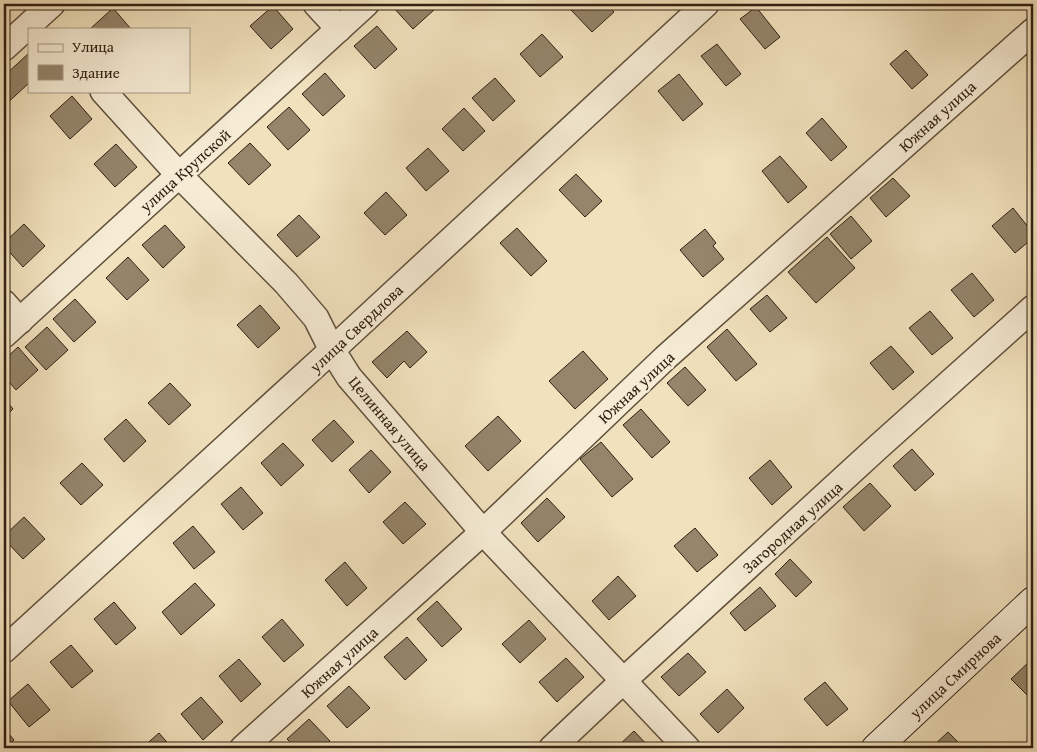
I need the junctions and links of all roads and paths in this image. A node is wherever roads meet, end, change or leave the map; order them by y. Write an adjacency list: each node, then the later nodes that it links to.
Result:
1 (316, 4): 6 (street)
2 (366, 4): 6 (street, улица Крупской)
3 (706, 4): 14 (street, улица Свердлова)
4 (45, 17): 5 (street)
5 (30, 28)
6 (339, 29): 11 (street, улица Крупской)
7 (28, 30): 9 (street)
8 (1033, 31): 15 (street, Южная улица)
9 (4, 48)
10 (104, 92): 11 (street, Целинная улица)
11 (179, 175): 13 (street, улица Крупской); 14 (street, Целинная улица)
12 (1033, 308): 18 (street, Загородная улица)
13 (9, 320)
14 (332, 350): 15 (street, Целинная улица); 17 (street, улица Свердлова)
15 (483, 532): 18 (street, Целинная улица); 19 (street, Южная улица)
16 (1030, 609): 22 (street, улица Смирнова)
17 (4, 650)
18 (623, 681): 20 (street, Загородная улица); 21 (street, Целинная улица)
19 (243, 748)
20 (552, 748)
21 (687, 748)
22 (876, 748)

